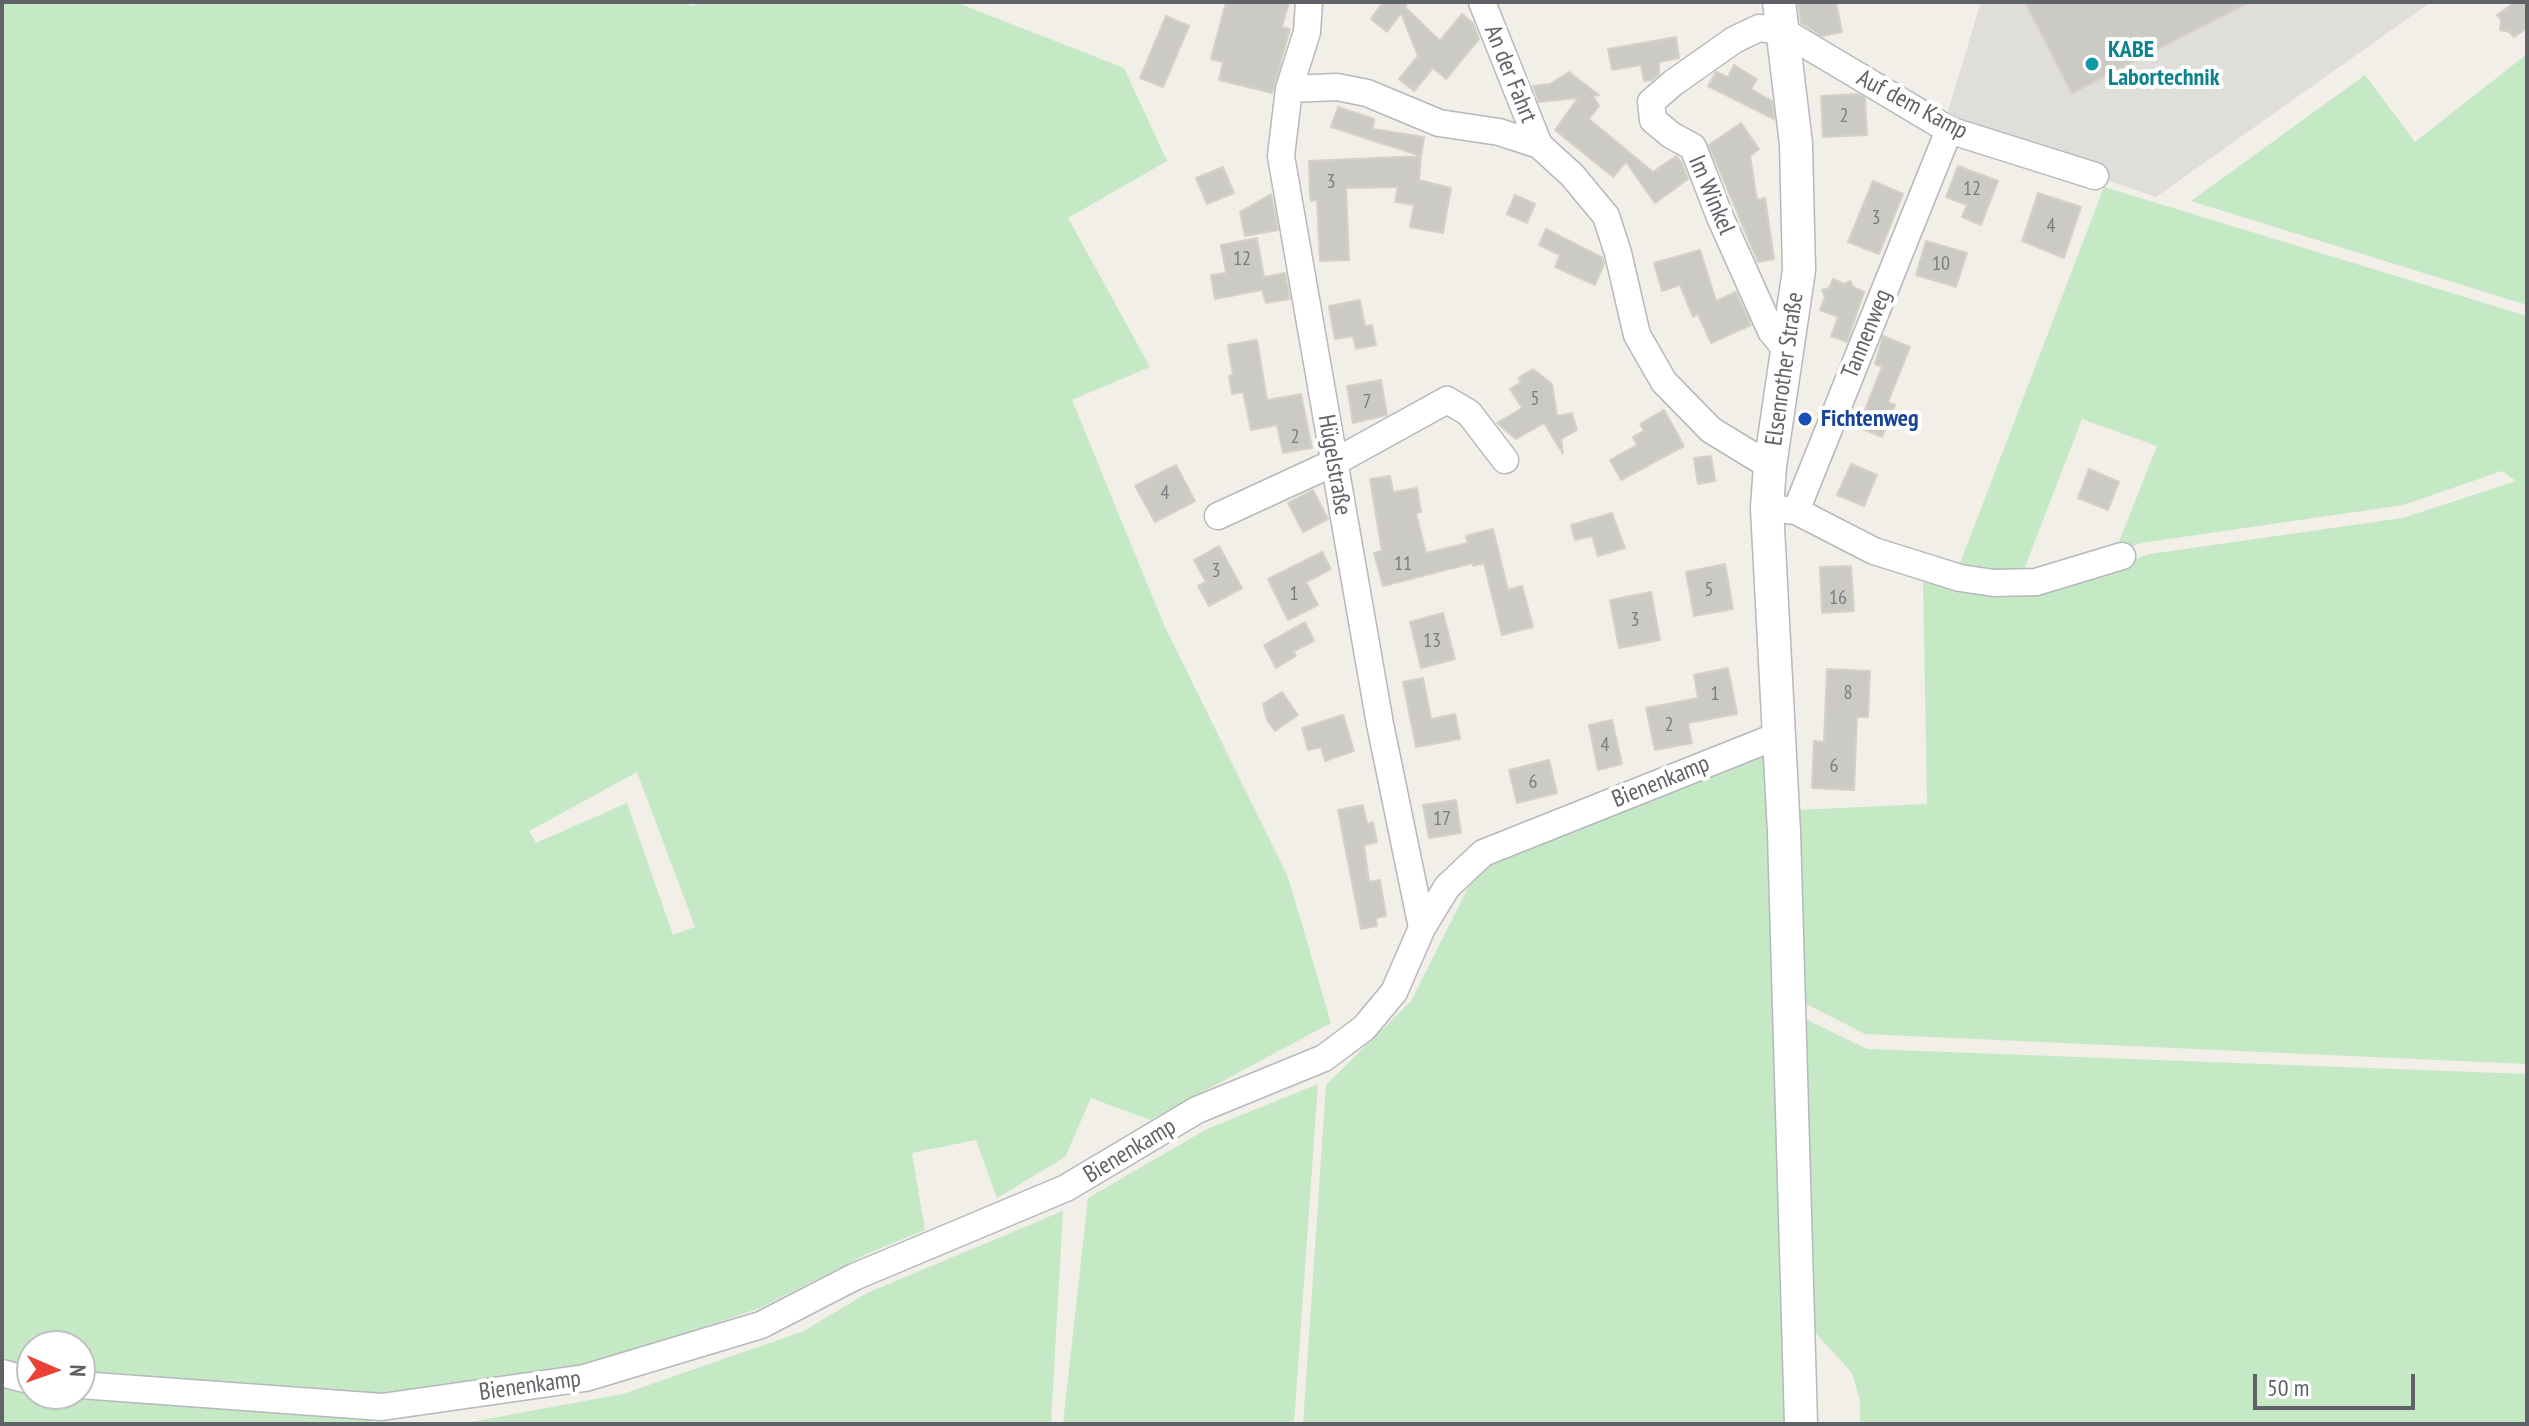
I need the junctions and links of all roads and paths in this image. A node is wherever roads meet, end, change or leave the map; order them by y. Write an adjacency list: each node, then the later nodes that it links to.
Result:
1 (1309, 2): 4 (street, Hügelstraße)
2 (1482, 2): 6 (street, An der Fahrt)
3 (1781, 17): 5 (street, Auf dem Kamp); 8 (street, Elsenrother Straße); 8 (street, Im Winkel)
4 (1289, 89): 6 (street); 10 (street, Hügelstraße)
5 (1949, 130): 7 (street, Auf dem Kamp); 12 (street, Tannenweg)
6 (1539, 145): 11 (street)
7 (2095, 176)
8 (1788, 352): 11 (street, Elsenrother Straße)
9 (1505, 460): 10 (street)
10 (1333, 463): 13 (street); 16 (street, Hügelstraße)
11 (1770, 466): 12 (street, Elsenrother Straße)
12 (1781, 509): 14 (street); 15 (street, Elsenrother Straße)
13 (1218, 516)
14 (2122, 556)
15 (1777, 736): 16 (street, Bienenkamp); 18 (street, Elsenrother Straße)
16 (1422, 928): 17 (street, Bienenkamp)
17 (96, 1386)
18 (1801, 1424)

